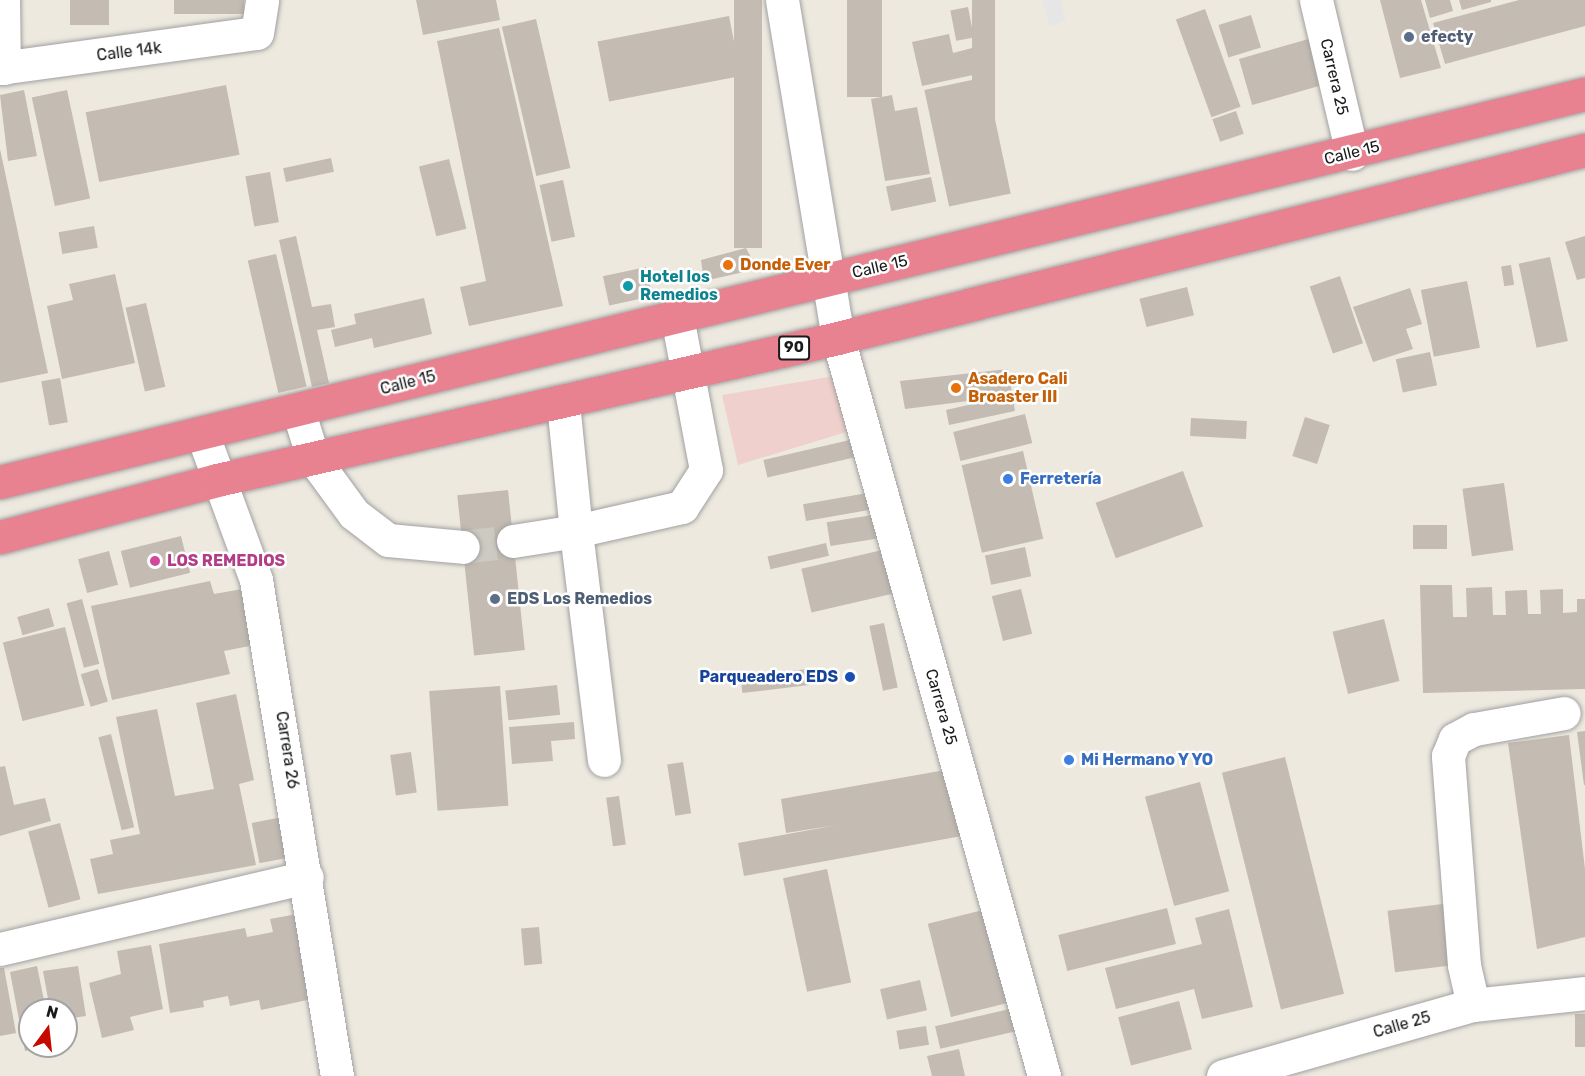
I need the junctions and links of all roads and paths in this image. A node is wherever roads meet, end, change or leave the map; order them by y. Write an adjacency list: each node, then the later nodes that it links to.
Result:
1 (3, 0): 5 (street)
2 (262, 0): 5 (street, Calle 14k)
3 (782, 0): 9 (street, Carrera 25)
4 (1316, 0): 8 (street, Carrera 25)
5 (2, 68)
6 (1585, 94): 8 (highway, Calle 15)
7 (1585, 150): 11 (highway, 90)
8 (1352, 154): 9 (highway, Calle 15)
9 (831, 279): 10 (highway, Calle 15); 11 (street, Carrera 25)
10 (677, 317): 12 (street); 14 (highway, Calle 15)
11 (838, 338): 12 (highway, 90); 30 (street, Carrera 25)
12 (691, 373): 13 (highway, 90); 19 (street)
13 (563, 404): 16 (highway, 90); 19 (street)
14 (298, 410): 15 (highway, Calle 15); 16 (street)
15 (202, 433): 17 (street, Carrera 26); 18 (highway, Calle 15)
16 (313, 458): 17 (highway, 90); 22 (street)
17 (217, 480): 20 (highway, 90); 25 (street, Carrera 26)
18 (0, 482)
19 (576, 531): 21 (street); 24 (street)
20 (0, 537)
21 (513, 541)
22 (463, 547)
23 (1564, 713): 28 (street)
24 (604, 760)
25 (308, 877): 26 (street); 29 (street, Carrera 26)
26 (0, 949)
27 (1585, 993): 28 (street, Calle 25)
28 (1473, 1005): 31 (street, Calle 25)
29 (337, 1076)
30 (1044, 1076)
31 (1223, 1076)

